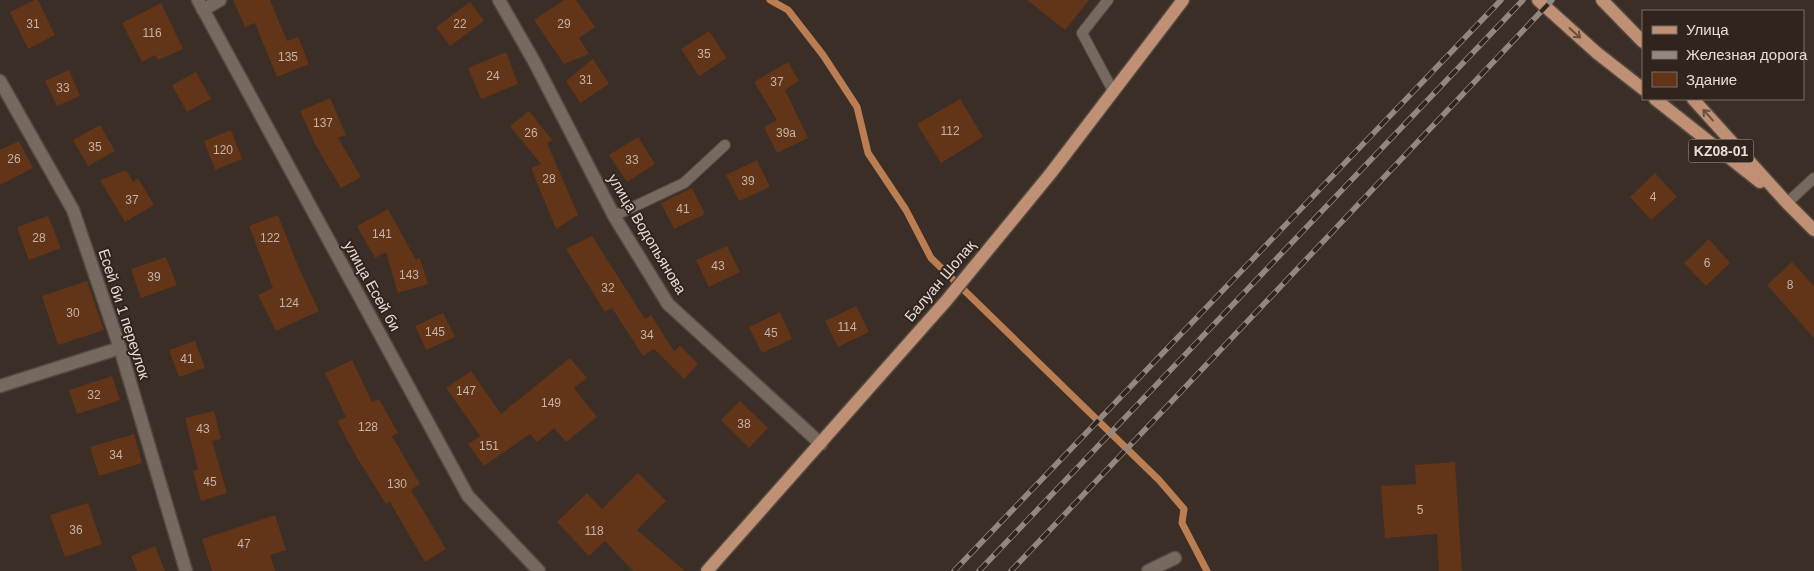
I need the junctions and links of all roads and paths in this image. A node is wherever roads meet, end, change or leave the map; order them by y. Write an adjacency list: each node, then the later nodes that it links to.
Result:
1 (220, 0): 7 (street)
2 (499, 0): 17 (street, улица Водопьянова)
3 (1108, 0): 11 (lane)
4 (1183, 0): 11 (main road, Балуан Шолақ)
5 (1538, 0): 10 (main road, one-way to 10)
6 (1602, 0): 8 (main road)
7 (200, 5): 24 (street, улица Есей би)
8 (1642, 41)
9 (0, 81): 19 (street, Есей би 1 переулок)
10 (1642, 88)
11 (1114, 91): 21 (main road, Балуан Шолақ)
12 (1656, 100): 16 (main road, KZ08-01)
13 (1695, 100): 16 (main road, KZ08-01, one-way to 13)
14 (725, 145): 17 (lane)
15 (1814, 178): 16 (lane)
16 (1787, 204): 18 (main road, KZ08-01)
17 (614, 216): 21 (street, улица Водопьянова)
18 (1814, 230)
19 (120, 348): 20 (street); 23 (street, Есей би 1 переулок)
20 (0, 386)
21 (821, 444): 25 (main road, Балуан Шолақ)
22 (1175, 558): 26 (street)
23 (186, 571)
24 (539, 571)
25 (707, 571)
26 (1148, 571)

